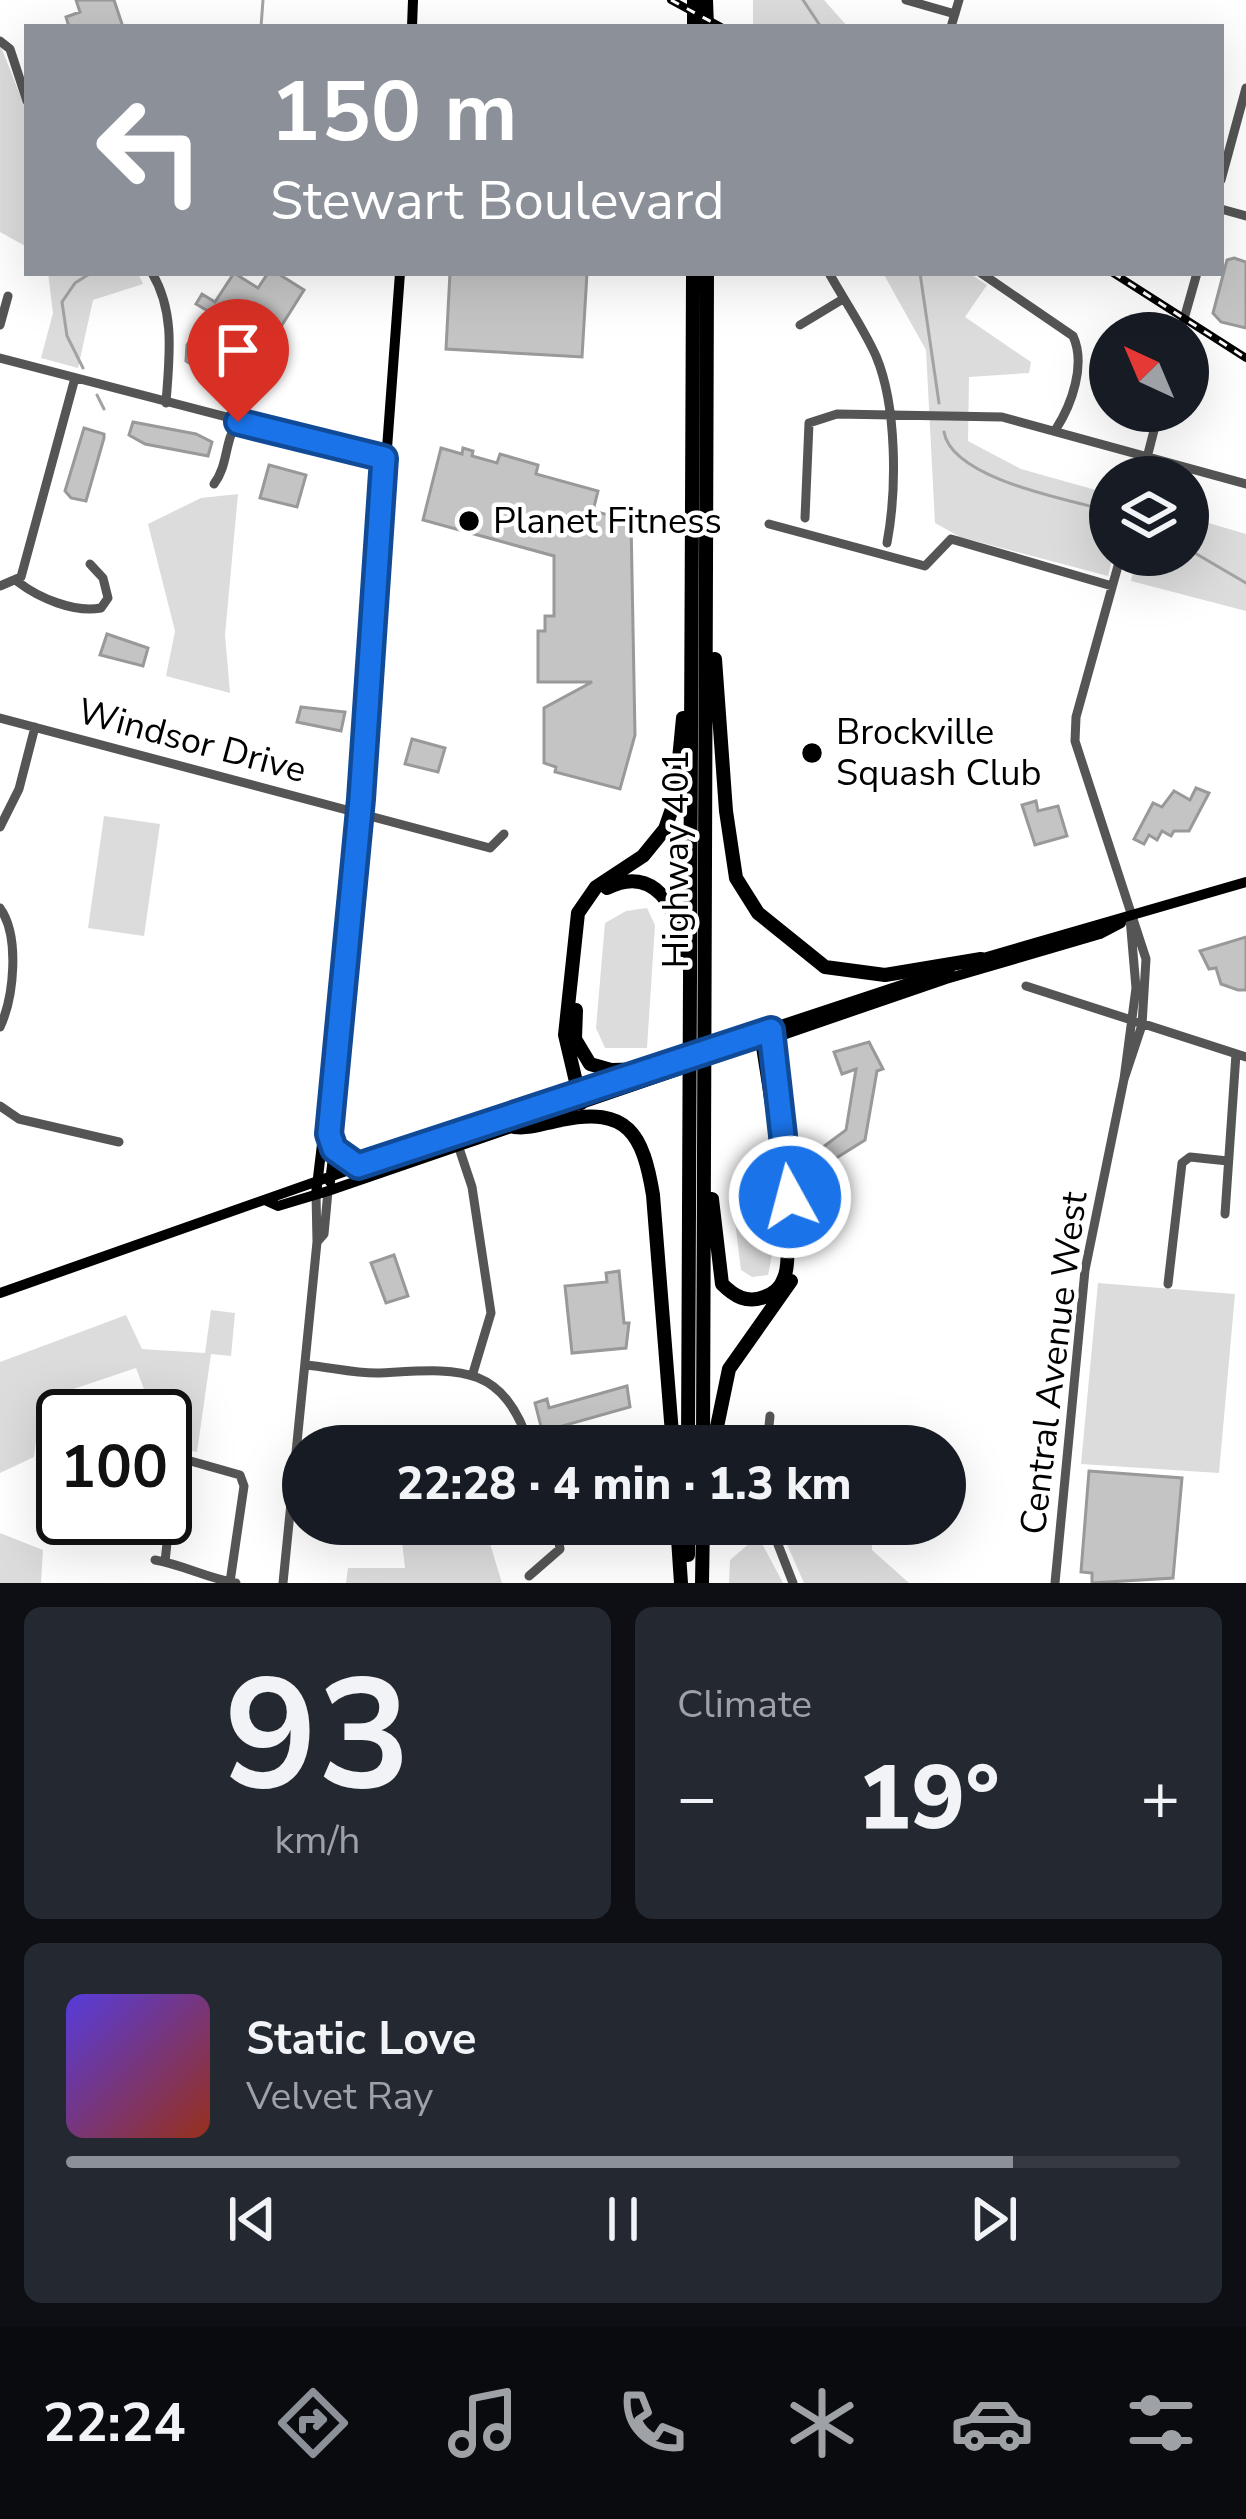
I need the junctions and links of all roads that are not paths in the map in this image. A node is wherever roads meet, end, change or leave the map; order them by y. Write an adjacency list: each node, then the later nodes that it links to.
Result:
1 (906, 0): 3 (street)
2 (959, 0): 3 (street)
3 (955, 14): 4 (street)
4 (952, 24)
5 (0, 40): 7 (street)
6 (1246, 88): 8 (street)
7 (24, 92)
8 (1224, 169)
9 (154, 276): 23 (street)
10 (400, 276): 29 (main road)
11 (693, 276): 42 (highway, Highway 401)
12 (707, 276): 37 (highway, Highway 401)
13 (831, 276): 17 (street)
14 (985, 276): 26 (street)
15 (1197, 276): 18 (street)
16 (8, 296): 19 (street)
17 (843, 299): 20 (street); 24 (street)
18 (1186, 312)
19 (0, 325)
20 (800, 325)
21 (0, 358): 22 (street)
22 (75, 378): 23 (street); 39 (street)
23 (166, 403): 25 (street)
24 (891, 414): 26 (street); 33 (street); 35 (street)
25 (238, 422): 29 (street); 31 (street)
26 (1056, 429): 28 (street)
27 (1154, 432): 28 (street)
28 (1148, 456)
29 (384, 458): 45 (main road)
30 (1209, 473): 32 (street)
31 (214, 484)
32 (1246, 484)
33 (805, 518)
34 (769, 524): 41 (street)
35 (887, 544)
36 (90, 564): 39 (street)
37 (707, 565): 51 (highway); 69 (highway, Highway 401)
38 (1115, 576): 41 (street, Central Avenue West)
39 (18, 582): 40 (street)
40 (0, 586)
41 (1112, 586): 50 (street, Central Avenue West)
42 (692, 630): 59 (highway, Highway 401); 61 (highway)
43 (0, 718): 44 (street, Windsor Drive)
44 (34, 727): 45 (street, Windsor Drive); 46 (street)
45 (359, 814): 47 (street, Windsor Drive); 65 (main road)
46 (0, 827)
47 (504, 833)
48 (1246, 882): 50 (main road)
49 (0, 908): 55 (street)
50 (1130, 918): 51 (main road); 53 (street, Central Avenue West); 54 (street, Central Avenue West); 56 (main road)
51 (981, 958): 56 (main road)
52 (1025, 986): 53 (street)
53 (1130, 1022): 54 (street); 60 (street, Central Avenue West)
54 (1142, 1025): 57 (street); 60 (street, Central Avenue West)
55 (0, 1027)
56 (767, 1036): 58 (main road); 69 (highway); 83 (highway)
57 (1241, 1056): 70 (street)
58 (660, 1070): 59 (highway); 61 (main road)
59 (689, 1072): 81 (highway, Highway 401)
60 (1124, 1078): 96 (street, Central Avenue West)
61 (579, 1098): 63 (main road); 64 (main road)
62 (0, 1106): 66 (street)
63 (514, 1127): 67 (main road); 80 (highway)
64 (454, 1132): 67 (street); 71 (main road)
65 (329, 1134): 68 (main road); 72 (main road)
66 (119, 1142)
67 (460, 1147): 72 (main road); 77 (street)
68 (334, 1149): 71 (main road); 72 (main road)
69 (704, 1155): 82 (highway, Highway 401)
70 (1228, 1161): 73 (street); 74 (street)
71 (358, 1166): 72 (main road)
72 (323, 1185): 75 (main road); 76 (street)
73 (1225, 1214)
74 (1168, 1284)
75 (0, 1293)
76 (305, 1365): 77 (street); 92 (street)
77 (473, 1373): 79 (street)
78 (770, 1416): 84 (street)
79 (520, 1425)
80 (671, 1425)
81 (688, 1425)
82 (703, 1425)
83 (717, 1425)
84 (769, 1425)
85 (559, 1545): 90 (street)
86 (679, 1545): 93 (highway)
87 (687, 1545): 93 (highway)
88 (704, 1545): 94 (highway)
89 (778, 1545): 95 (street)
90 (529, 1576)
91 (233, 1582): 91 (street)
92 (284, 1583)
93 (684, 1583)
94 (702, 1583)
95 (793, 1583)
96 (1055, 1583)

